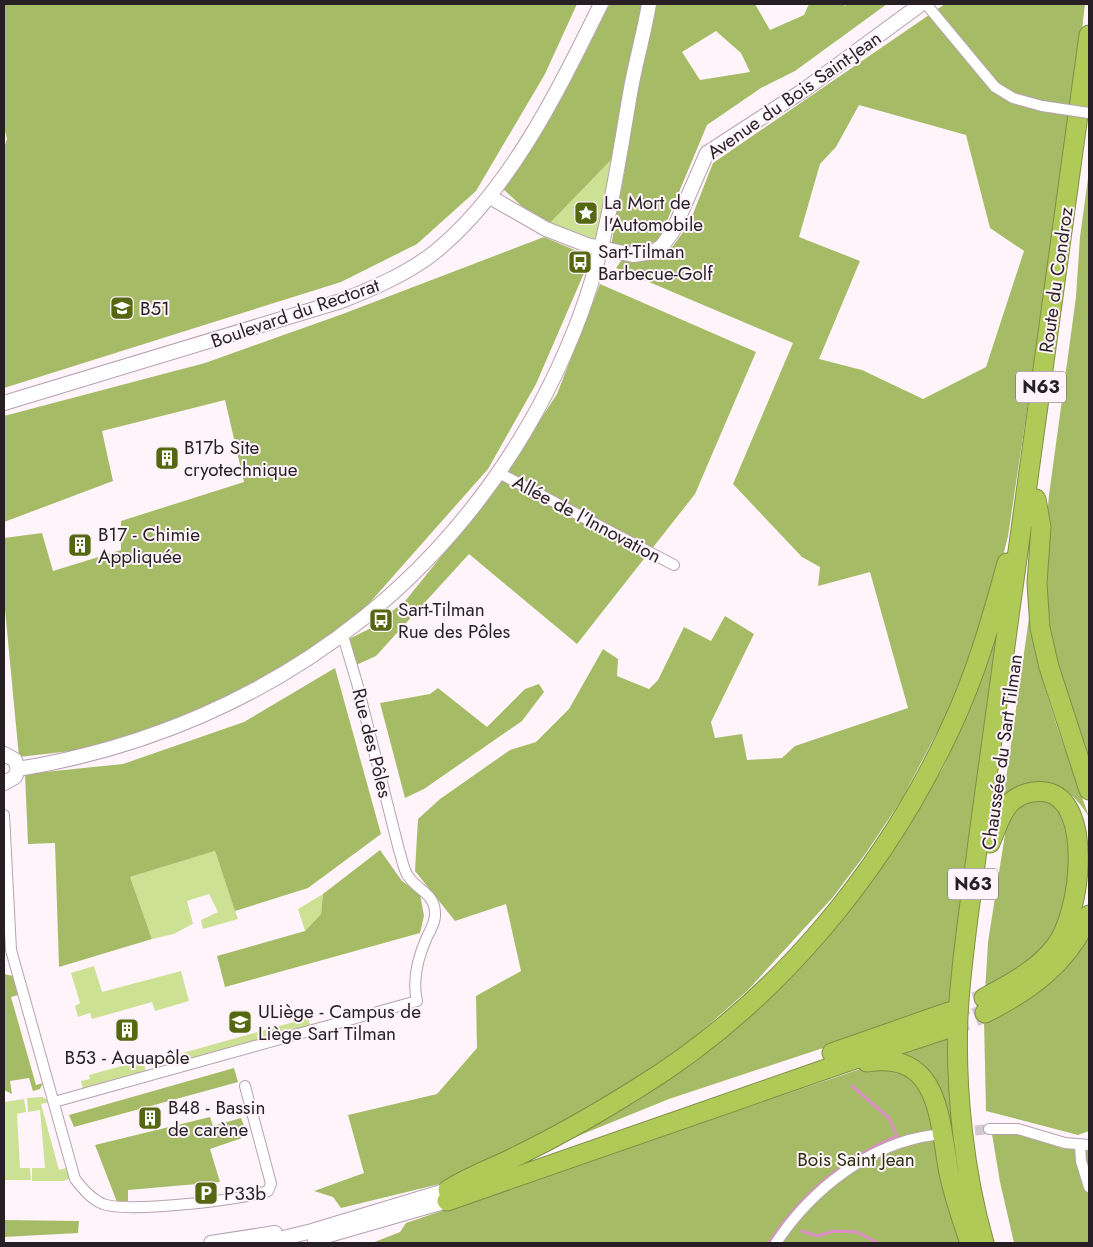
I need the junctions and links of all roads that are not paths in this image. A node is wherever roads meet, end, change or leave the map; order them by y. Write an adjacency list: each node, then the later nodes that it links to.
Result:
1 (600, 4): 8 (main road, Boulevard du Rectorat)
2 (649, 4): 9 (main road)
3 (921, 4): 9 (main road, Avenue du Bois Saint-Jean)
4 (926, 4): 6 (street, bridge)
5 (1089, 35): 13 (highway, Route du Condroz / N63)
6 (1089, 113)
7 (1089, 124): 12 (highway, Route du Condroz / N63)
8 (490, 197): 9 (main road, Avenue du Bois Saint-Jean); 10 (main road, Boulevard du Rectorat)
9 (601, 249): 11 (main road)
10 (4, 402)
11 (499, 472): 14 (street, Allée de l'Innovation); 15 (main road)
12 (1036, 499): 19 (highway); 21 (highway, Chaussée du Sart Tilman / N63)
13 (1022, 525): 30 (highway); 37 (highway, Chaussée du Sart Tilman / N63)
14 (674, 565)
15 (343, 636): 17 (main road); 25 (street, Rue des Pôles)
16 (4, 754): 17 (main road)
17 (18, 769): 18 (main road)
18 (4, 783)
19 (1089, 790)
20 (4, 815): 25 (street)
21 (990, 843): 22 (highway); 38 (highway, Chaussée du Sart Tilman / N63)
22 (1089, 915)
23 (832, 1066): 30 (highway); 30 (highway); 36 (highway)
24 (245, 1086): 25 (street)
25 (54, 1102)
26 (989, 1129): 28 (street)
27 (934, 1135): 35 (street)
28 (1084, 1145): 29 (street)
29 (1089, 1187)
30 (448, 1195): 31 (main road); 34 (main road)
31 (333, 1224): 32 (main road); 33 (main road)
32 (211, 1243)
33 (264, 1243)
34 (298, 1243)
35 (776, 1243)
36 (970, 1243)
37 (984, 1243)
38 (996, 1243)

